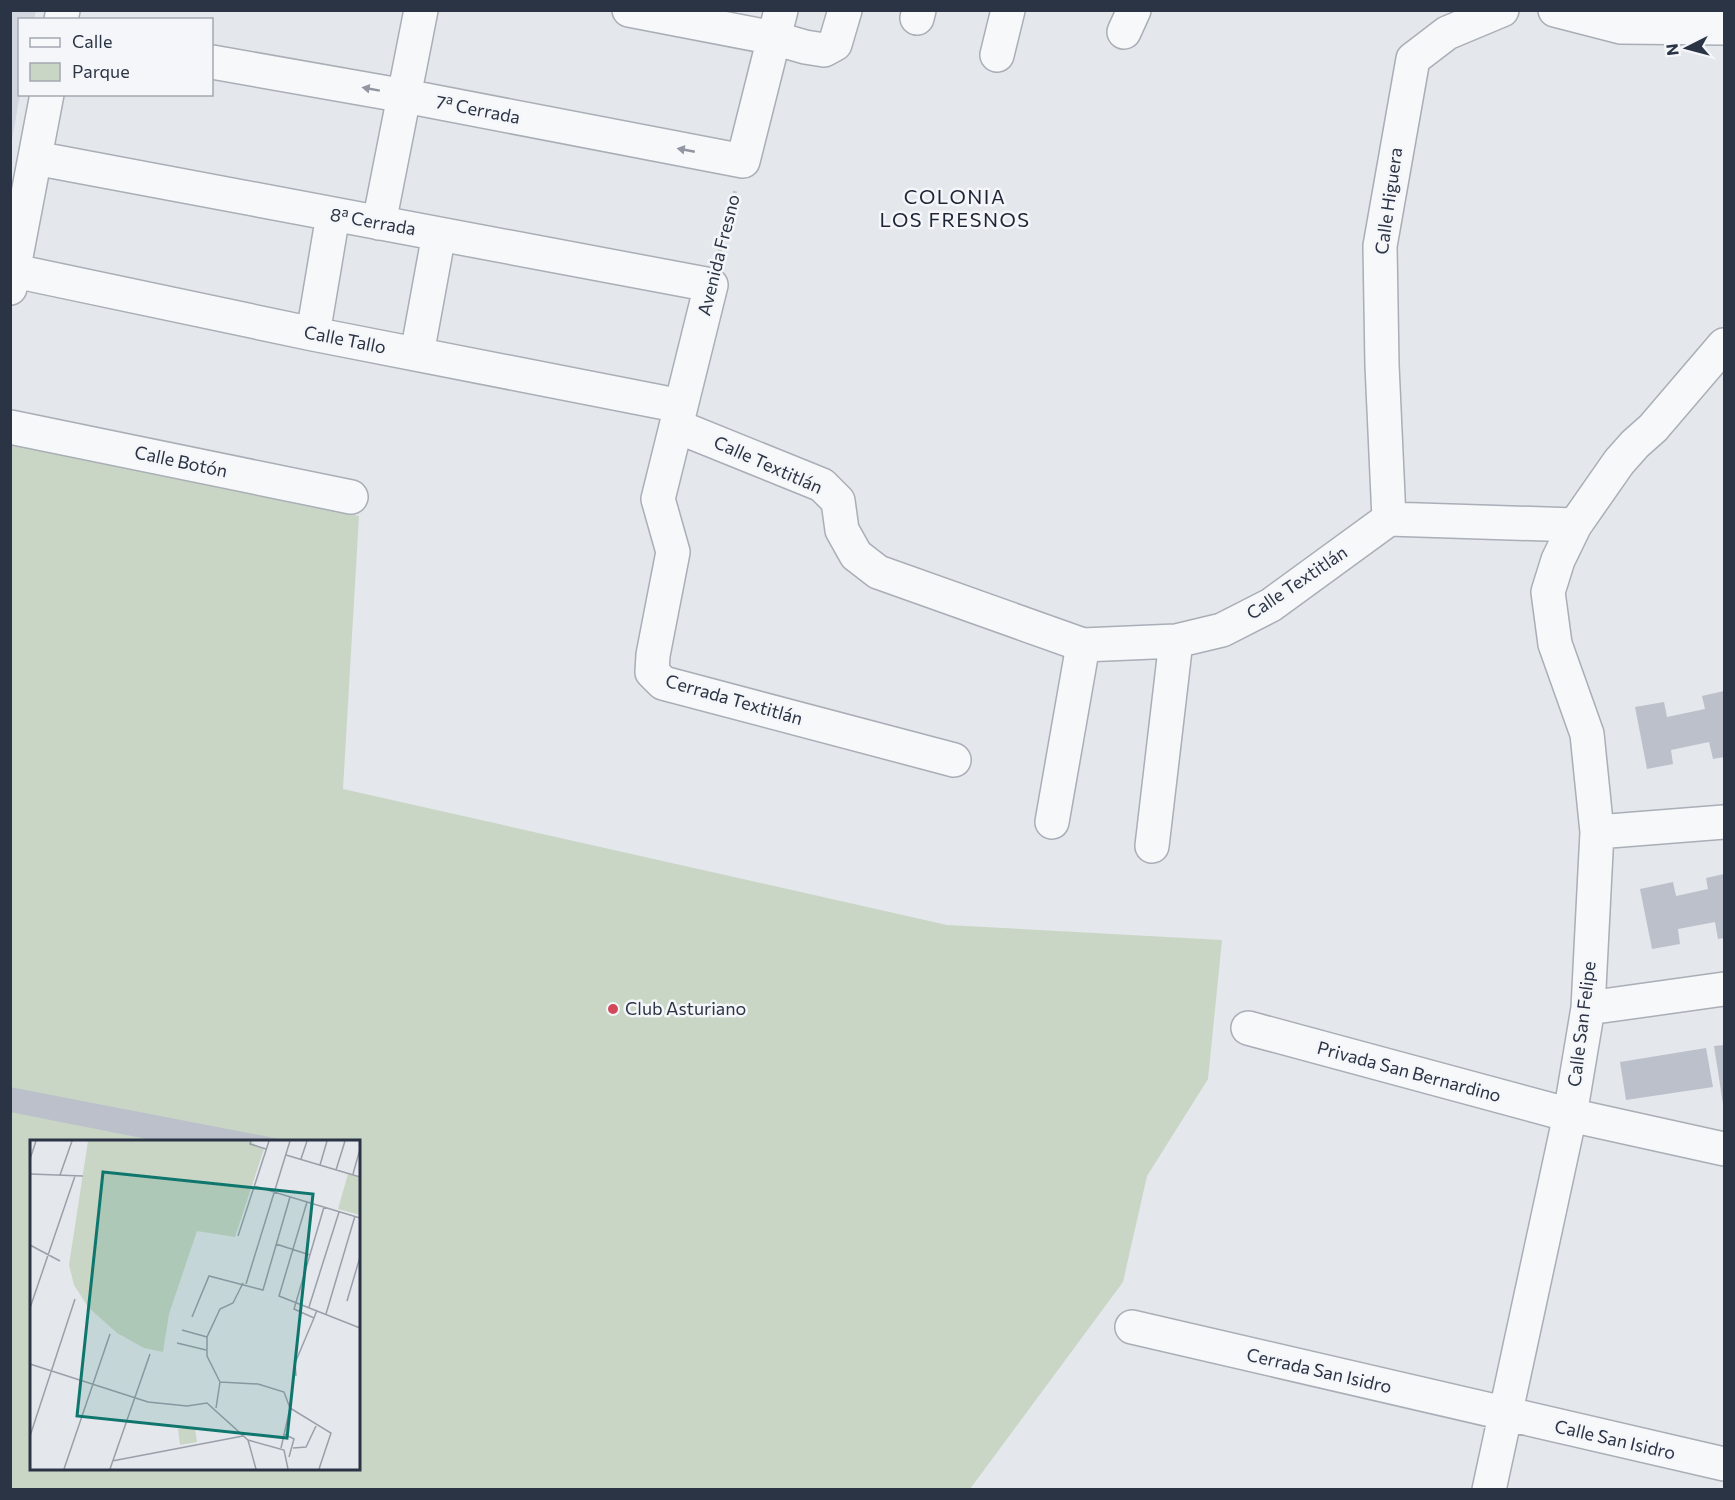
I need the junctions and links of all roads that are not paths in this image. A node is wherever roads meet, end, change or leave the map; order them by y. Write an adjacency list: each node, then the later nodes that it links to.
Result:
1 (421, 10): 12 (street)
2 (629, 10): 8 (street)
3 (845, 10): 8 (street)
4 (1008, 10): 9 (street)
5 (1502, 10): 26 (street, Calle Higuera)
6 (1555, 10): 7 (street)
7 (1718, 22)
8 (777, 24): 12 (street, 7ª Cerrada, one-way to 12)
9 (997, 55)
10 (213, 62): 12 (street, 7ª Cerrada, one-way to 10)
11 (47, 96): 13 (street)
12 (405, 96): 15 (street)
13 (35, 158): 14 (street, 8ª Cerrada); 17 (street)
14 (333, 215): 15 (street, 8ª Cerrada); 19 (street)
15 (379, 223): 16 (street, 8ª Cerrada)
16 (439, 234): 18 (street, 8ª Cerrada); 21 (street)
17 (12, 276): 19 (street, Calle Tallo)
18 (711, 285): 22 (street, Avenida Fresno)
19 (313, 334): 21 (street, Calle Tallo)
20 (1725, 345): 27 (street)
21 (417, 354): 22 (street, Calle Tallo)
22 (679, 416): 25 (street, Avenida Fresno); 29 (street, Calle Textitlán)
23 (10, 427): 24 (street, Calle Botón)
24 (351, 497)
25 (658, 499): 30 (street, Cerrada Textitlán)
26 (1389, 519): 27 (street); 28 (street, Calle Textitlán)
27 (1575, 525): 33 (street, Calle San Felipe)
28 (1176, 641): 29 (street, Calle Textitlán); 34 (street)
29 (1083, 645): 31 (street)
30 (954, 760)
31 (1052, 822)
32 (1725, 822): 33 (street)
33 (1597, 832): 36 (street, Calle San Felipe)
34 (1152, 846)
35 (1725, 990): 36 (street)
36 (1588, 1008): 38 (street, Calle San Felipe)
37 (1248, 1028): 38 (street, Privada San Bernardino)
38 (1570, 1115): 39 (street, Privada San Bernardino); 41 (street, Calle San Felipe)
39 (1725, 1149)
40 (1132, 1327): 41 (street, Cerrada San Isidro)
41 (1506, 1415): 42 (street, Calle San Isidro); 43 (street, Calle San Felipe)
42 (1725, 1464)
43 (1490, 1490)

